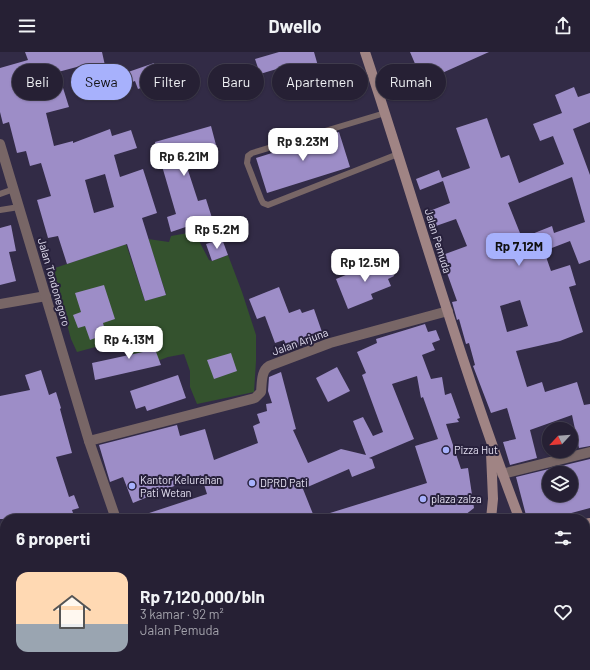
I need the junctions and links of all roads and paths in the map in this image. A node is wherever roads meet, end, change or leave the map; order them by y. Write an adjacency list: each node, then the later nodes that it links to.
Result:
1 (365, 52): 2 (main road, Jalan Pemuda)
2 (385, 113): 4 (main road, Jalan Pemuda); 4 (lane)
3 (0, 146): 5 (street, Jalan Tondonegoro)
4 (398, 154): 11 (main road, Jalan Pemuda)
5 (14, 189): 6 (lane); 7 (street, Jalan Tondonegoro)
6 (0, 194)
7 (20, 207): 8 (lane); 9 (street, Jalan Tondonegoro)
8 (0, 210)
9 (46, 296): 10 (street); 13 (street, Jalan Tondonegoro)
10 (0, 304)
11 (448, 311): 12 (main road, Jalan Pemuda); 13 (street, Jalan Arjuna)
12 (490, 438): 15 (main road); 17 (main road)
13 (89, 441): 16 (street, Jalan Tondonegoro)
14 (590, 452): 15 (street)
15 (502, 474): 18 (main road)
16 (114, 514)
17 (491, 514)
18 (518, 514)

